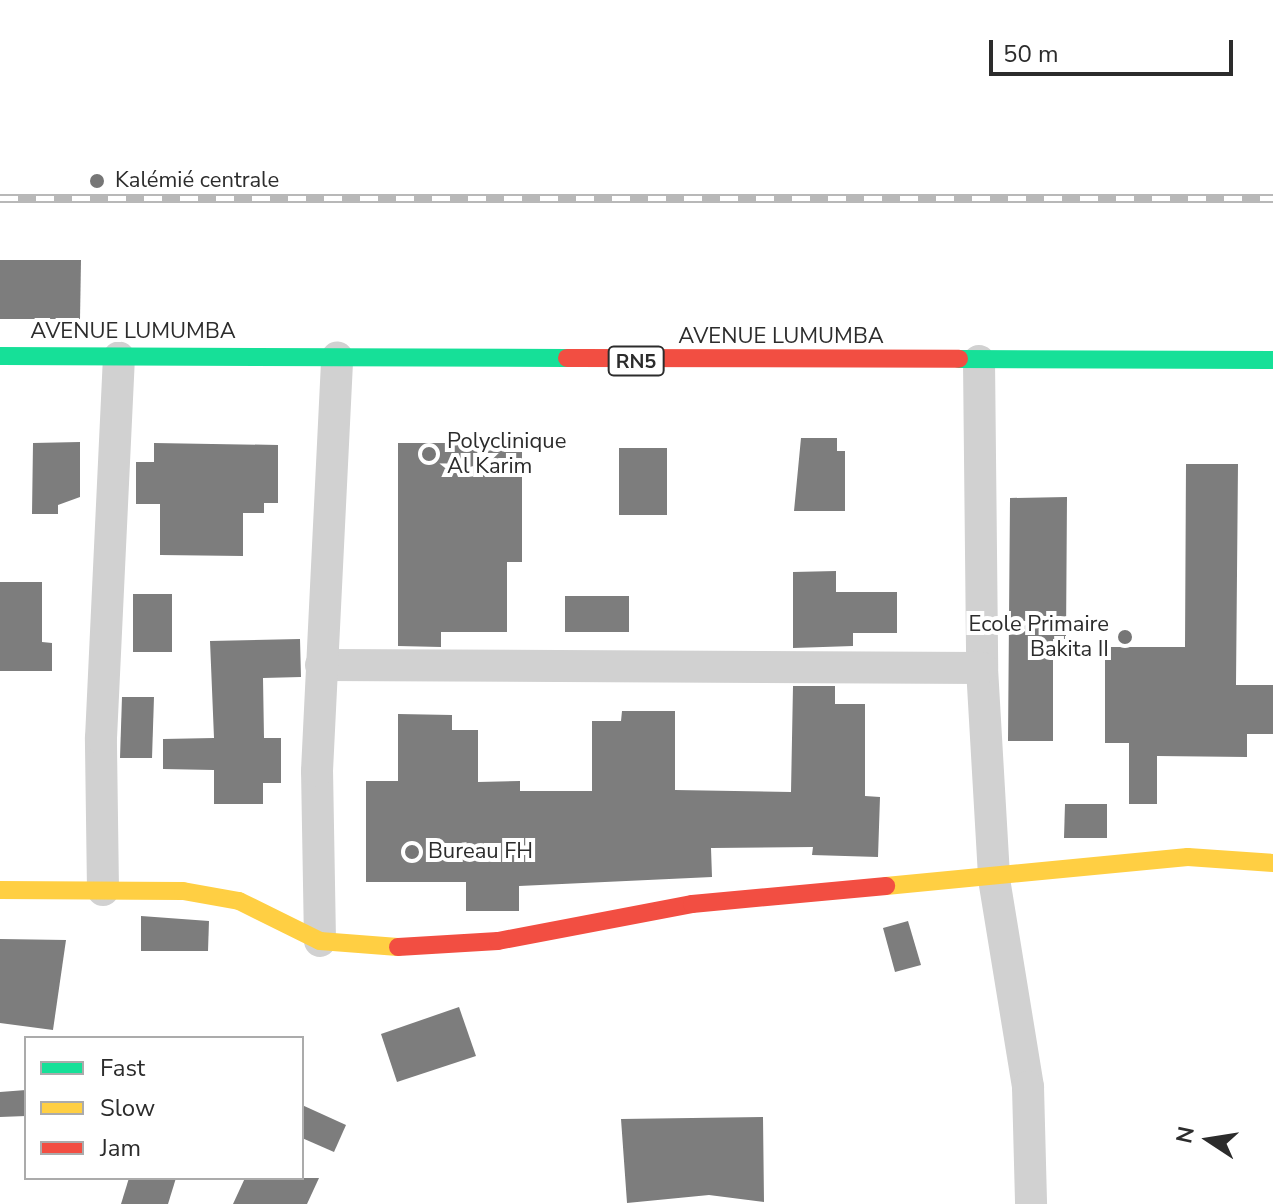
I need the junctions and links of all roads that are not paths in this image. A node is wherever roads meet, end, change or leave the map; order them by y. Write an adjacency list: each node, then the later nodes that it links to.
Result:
1 (0, 356): 2 (main road, AVENUE LUMUMBA / RN5)
2 (119, 357): 3 (main road, AVENUE LUMUMBA / RN5); 11 (street)
3 (337, 357): 5 (main road, AVENUE LUMUMBA / RN5); 6 (street)
4 (1273, 360): 5 (main road, AVENUE LUMUMBA / RN5)
5 (979, 361): 7 (street)
6 (321, 665): 7 (street); 12 (street)
7 (982, 668): 9 (street)
8 (1273, 863): 9 (main road)
9 (994, 879): 12 (main road); 13 (street)
10 (0, 890): 11 (main road)
11 (103, 890): 12 (main road)
12 (320, 941)
13 (1031, 1204)

